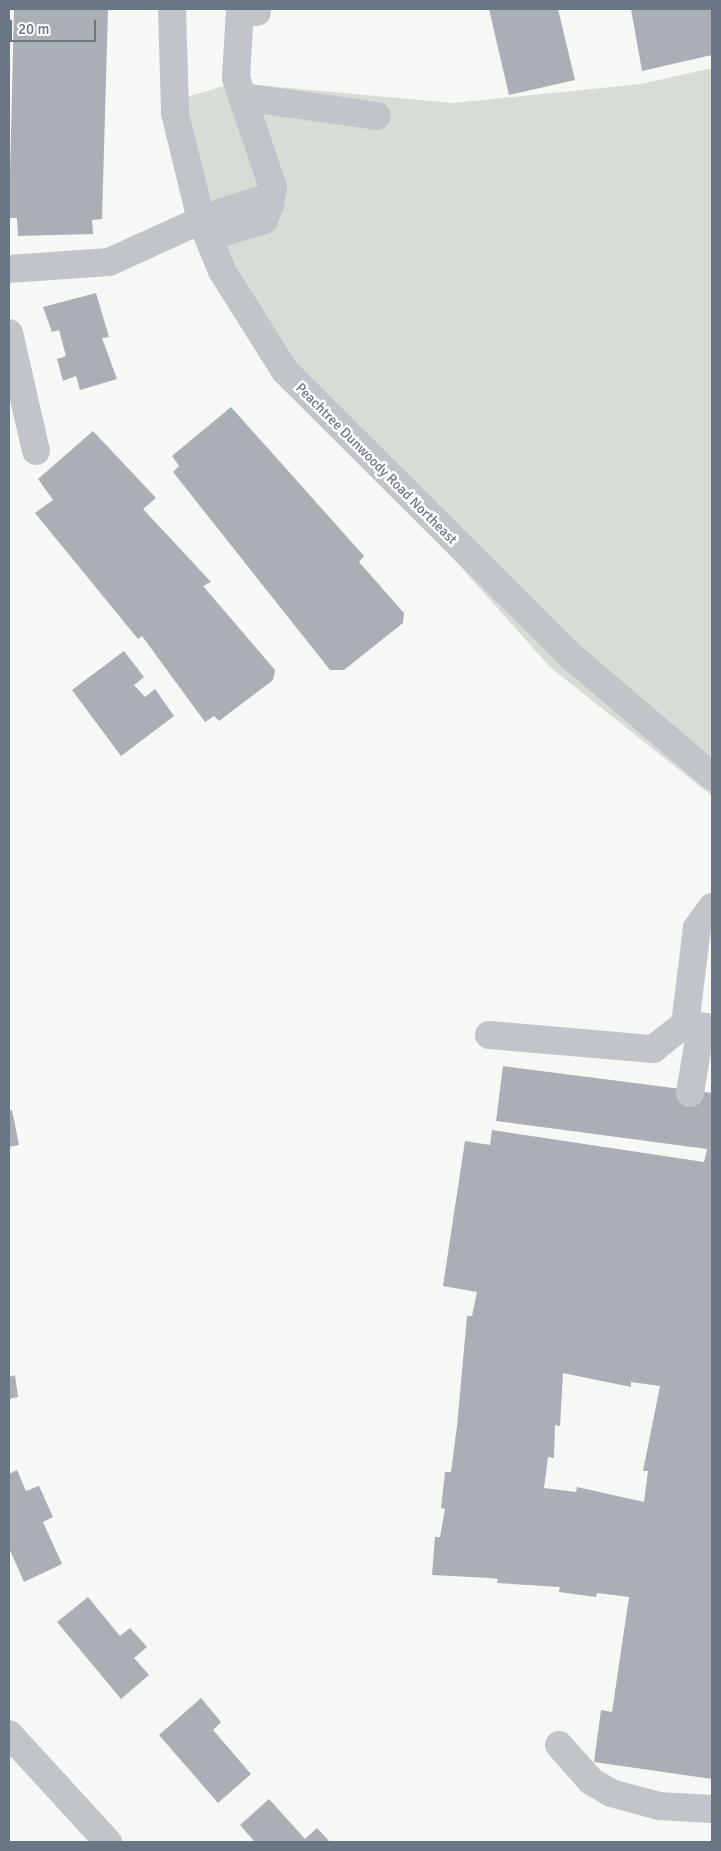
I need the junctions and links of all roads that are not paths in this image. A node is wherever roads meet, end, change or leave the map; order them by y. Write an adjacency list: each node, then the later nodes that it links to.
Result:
1 (172, 9): 5 (street, Peachtree Dunwoody Road Northeast)
2 (256, 12): 3 (street)
3 (242, 98): 4 (street); 5 (street)
4 (377, 116)
5 (210, 222): 6 (street); 9 (street, Peachtree Dunwoody Road Northeast)
6 (9, 269)
7 (9, 333): 8 (street)
8 (36, 450)
9 (712, 776)
10 (712, 907): 11 (street)
11 (699, 1026): 12 (street); 13 (street)
12 (489, 1035)
13 (690, 1093)
14 (9, 1734): 17 (street)
15 (559, 1745): 16 (street)
16 (712, 1809)
17 (108, 1842)

